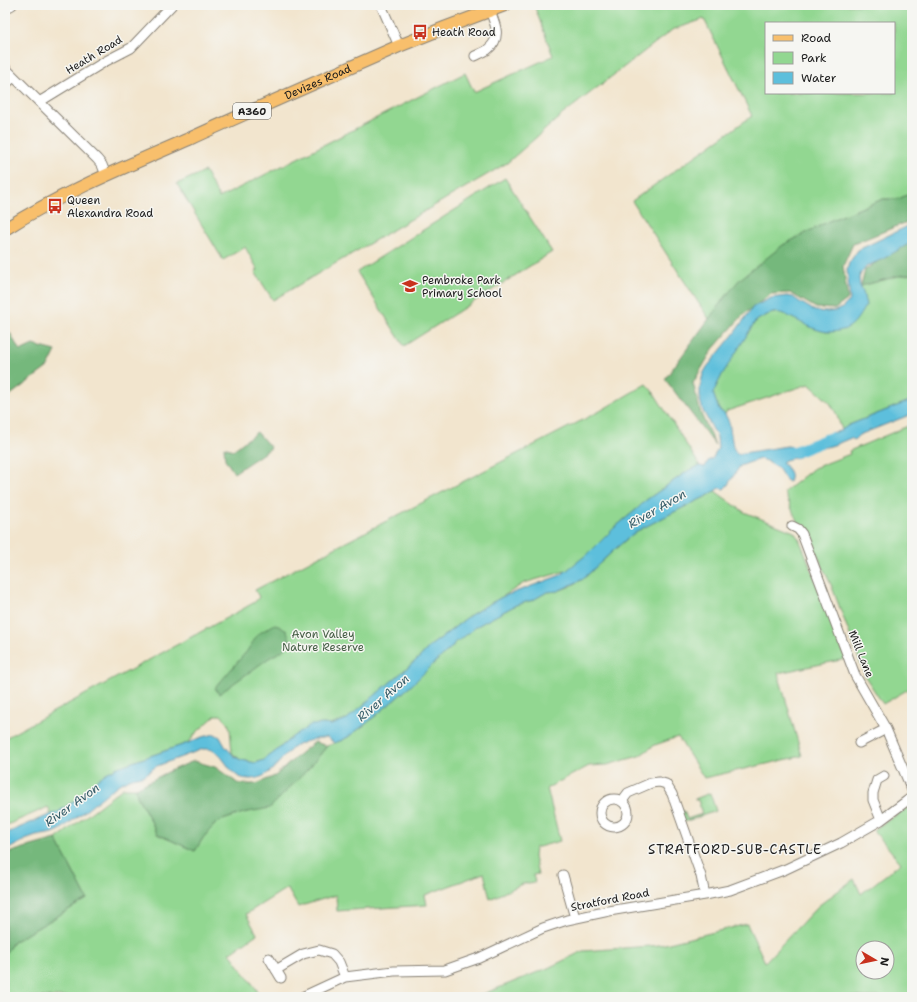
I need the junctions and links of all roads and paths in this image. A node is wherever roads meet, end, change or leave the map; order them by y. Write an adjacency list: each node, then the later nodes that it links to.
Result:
1 (12, 5): 5 (street)
2 (172, 5): 12 (street, Heath Road)
3 (381, 5): 7 (street)
4 (505, 5): 6 (main road, Devizes Road / A360)
5 (5, 9)
6 (490, 11): 7 (main road, Devizes Road / A360); 8 (street)
7 (399, 46): 13 (main road, Devizes Road / A360)
8 (475, 56)
9 (5, 68): 10 (street)
10 (13, 77): 11 (street); 12 (street)
11 (5, 85)
12 (39, 102): 13 (street)
13 (106, 175): 14 (main road, Devizes Road / A360)
14 (5, 229)
15 (792, 526): 16 (street, Mill Lane)
16 (886, 729): 17 (street); 19 (street, Mill Lane)
17 (860, 744)
18 (884, 776): 22 (street)
19 (912, 790)
20 (912, 797): 22 (street, Stratford Road)
21 (622, 801): 24 (street)
22 (881, 820): 24 (street, Stratford Road)
23 (563, 875): 25 (street)
24 (705, 896): 25 (street, Stratford Road)
25 (575, 918): 27 (street, Stratford Road)
26 (269, 958): 27 (street)
27 (345, 977): 28 (street, Stratford Road)
28 (303, 997)

